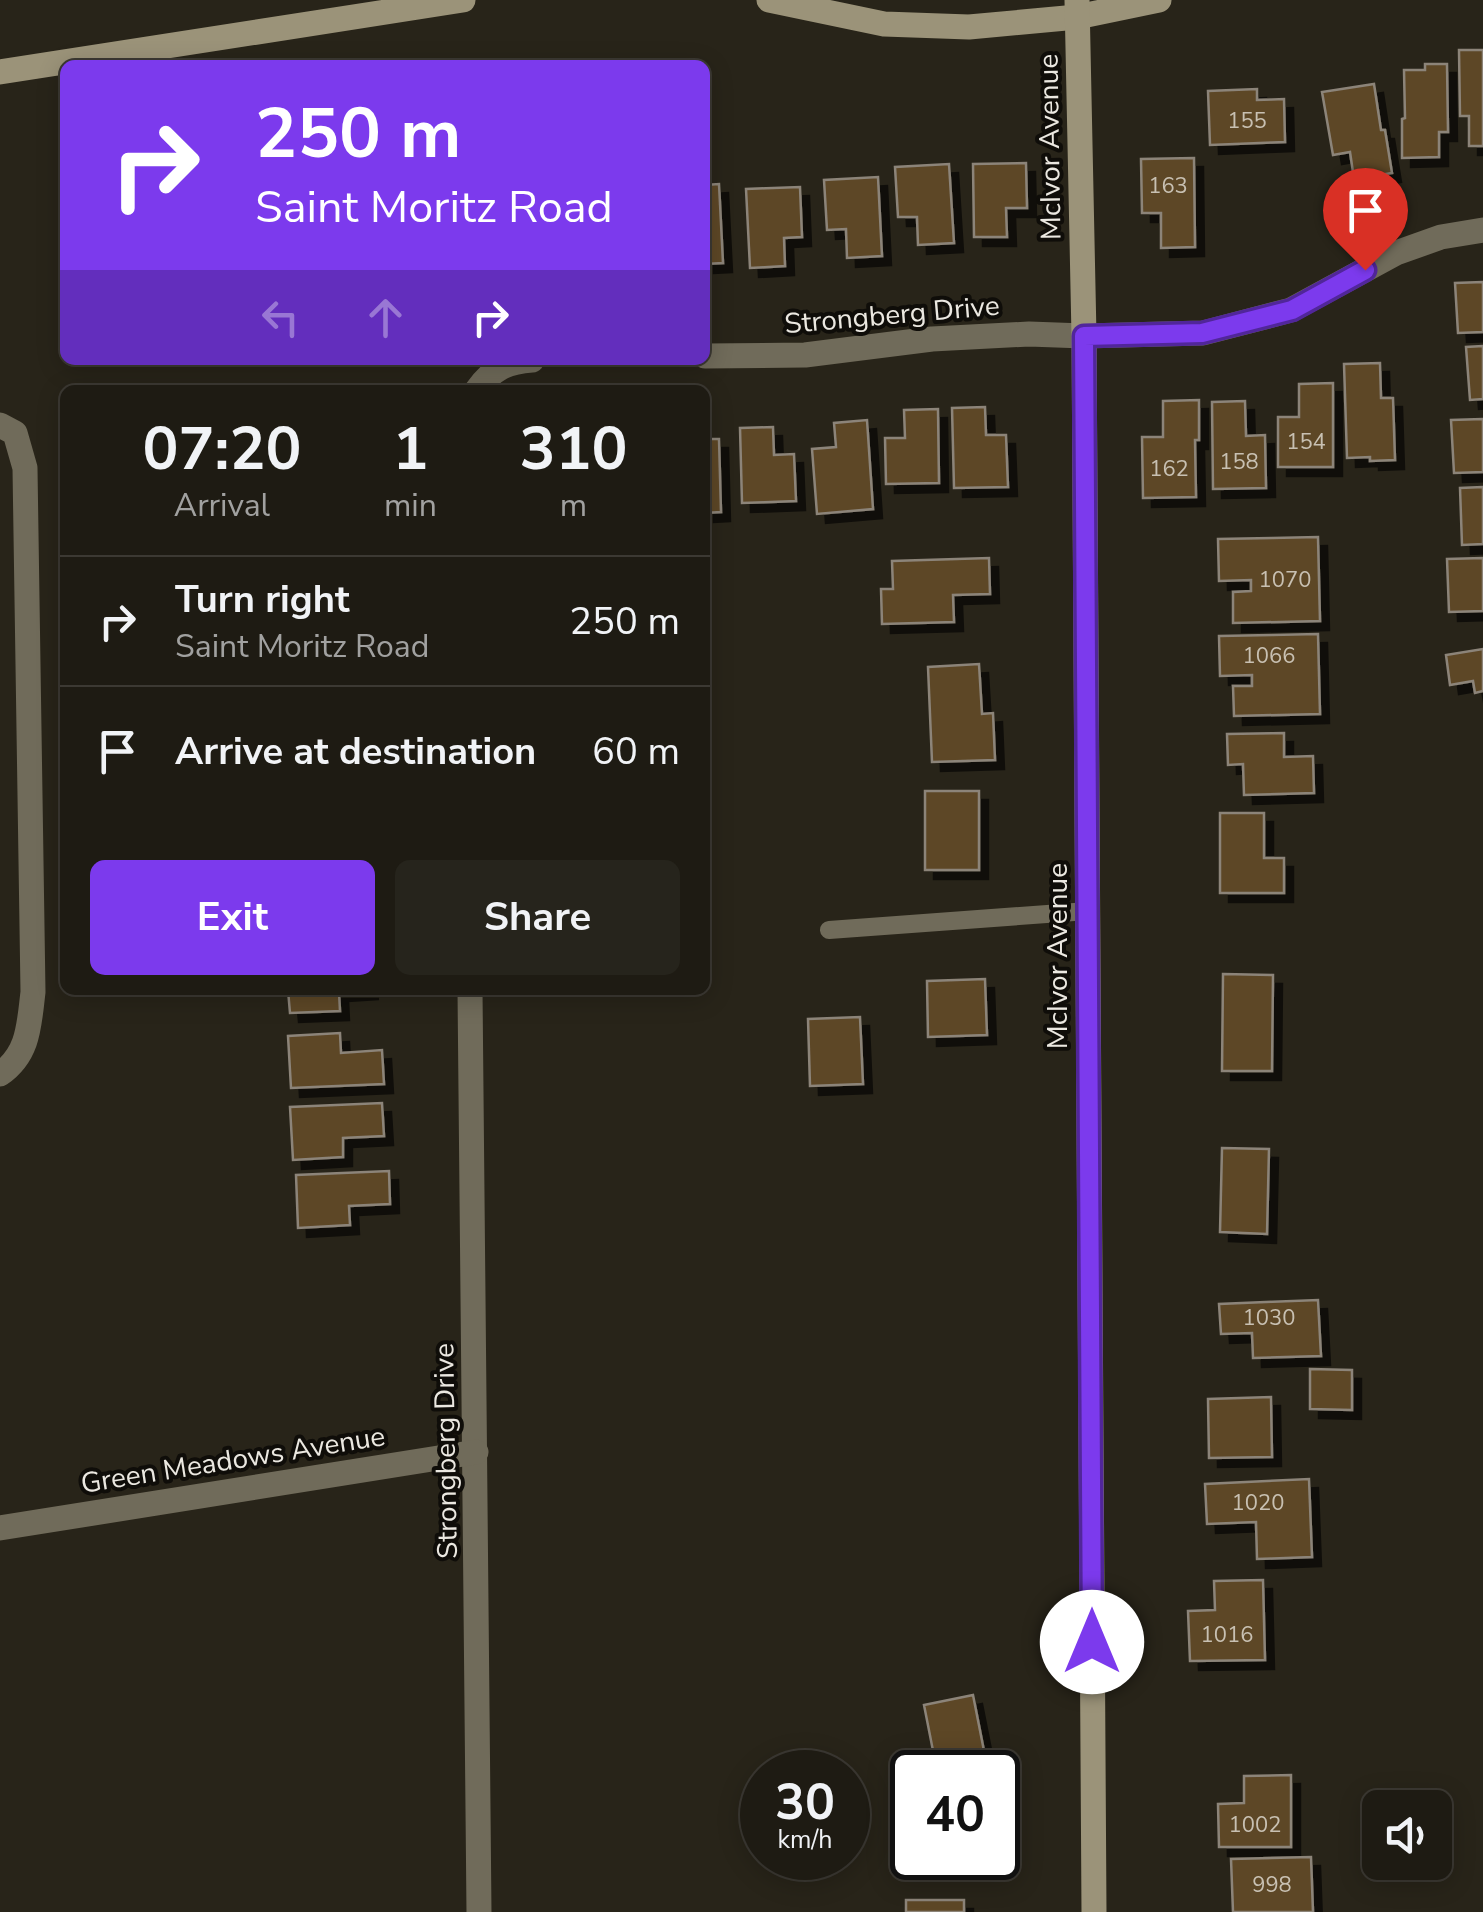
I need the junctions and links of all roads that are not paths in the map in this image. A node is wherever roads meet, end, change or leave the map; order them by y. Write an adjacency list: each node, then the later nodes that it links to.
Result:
1 (463, 0): 5 (street)
2 (769, 0): 4 (street)
3 (1158, 0): 4 (street)
4 (1077, 9): 9 (street, McIvor Avenue)
5 (77, 60)
6 (60, 63): 7 (street)
7 (0, 72)
8 (1483, 230): 9 (street, Strongberg Drive)
9 (1084, 336): 10 (street, Strongberg Drive); 14 (street, McIvor Avenue)
10 (710, 356)
11 (504, 365): 12 (street)
12 (480, 385)
13 (0, 425): 17 (street)
14 (1088, 911): 15 (lane); 21 (street, McIvor Avenue)
15 (829, 930)
16 (470, 995): 18 (street, Strongberg Drive)
17 (0, 1074)
18 (476, 1452): 19 (street, Green Meadows Avenue); 20 (street, Strongberg Drive)
19 (0, 1528)
20 (479, 1912)
21 (1094, 1912)

